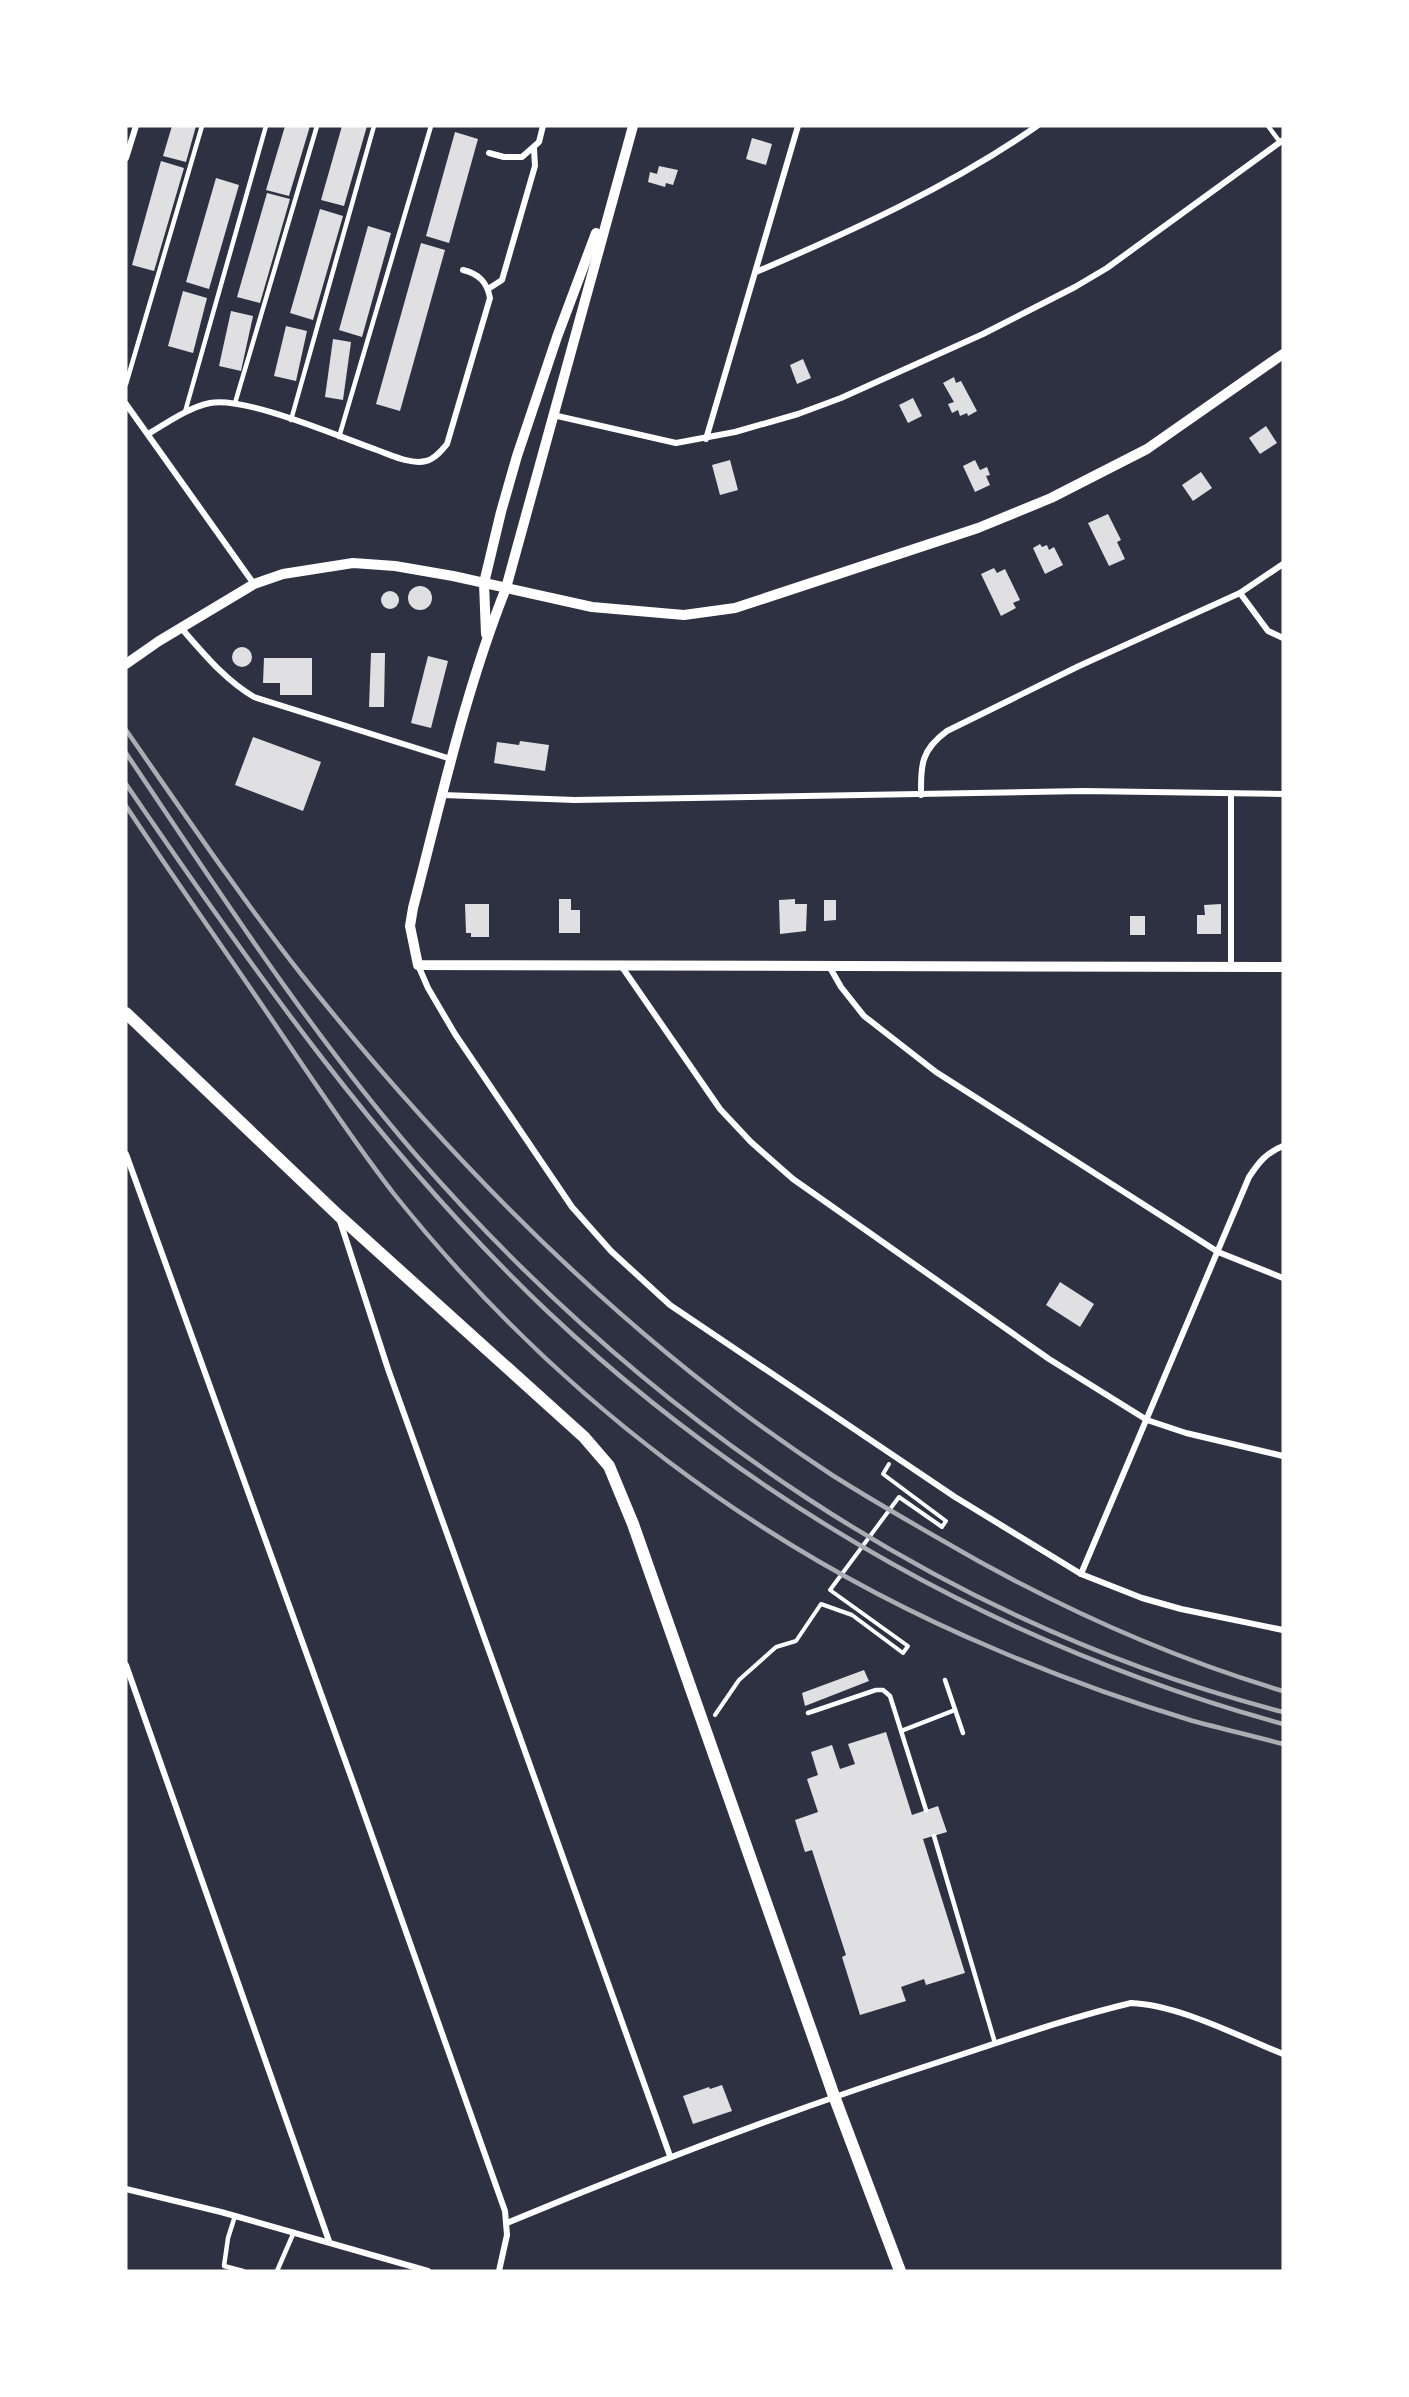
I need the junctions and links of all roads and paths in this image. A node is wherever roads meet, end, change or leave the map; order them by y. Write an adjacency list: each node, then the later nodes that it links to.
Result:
1 (136, 126): 15 (street)
2 (202, 126): 21 (lane)
3 (266, 126): 24 (lane)
4 (317, 126): 22 (lane)
5 (374, 126): 26 (lane)
6 (431, 126): 28 (lane)
7 (543, 126): 13 (street)
8 (633, 126): 16 (street)
9 (798, 126): 18 (street)
10 (1037, 126): 18 (street)
11 (1268, 126): 12 (lane)
12 (1282, 141): 29 (street)
13 (534, 149): 14 (street); 19 (street)
14 (489, 153)
15 (126, 158)
16 (610, 206): 25 (street); 31 (street)
17 (463, 270): 19 (street)
18 (756, 272): 29 (street)
19 (488, 289): 28 (street)
20 (1283, 354): 33 (street)
21 (126, 384)
22 (235, 403): 24 (street); 26 (street)
23 (126, 404): 27 (street)
24 (185, 412): 27 (street)
25 (553, 415): 29 (street); 33 (street)
26 (291, 420): 28 (street)
27 (148, 434): 32 (street)
28 (339, 437)
29 (706, 439)
30 (1283, 564): 34 (street)
31 (484, 583): 32 (street); 33 (street); 36 (street)
32 (255, 584): 35 (street)
33 (506, 588): 36 (street)
34 (1239, 592): 37 (street); 43 (street)
35 (182, 628): 38 (street); 39 (street)
36 (486, 638): 39 (street)
37 (1283, 638)
38 (126, 664)
39 (451, 759): 42 (street)
40 (1231, 794): 41 (street); 43 (street); 46 (street)
41 (1283, 794)
42 (443, 795): 43 (street); 44 (street)
43 (921, 795)
44 (418, 965): 47 (street); 58 (street)
45 (829, 965): 46 (street); 47 (street); 53 (street)
46 (1231, 966): 48 (street)
47 (622, 967): 55 (street)
48 (1283, 967)
49 (126, 1013): 52 (main road)
50 (1283, 1146): 53 (street)
51 (126, 1154): 75 (street)
52 (338, 1215): 64 (main road); 72 (street)
53 (1218, 1252): 54 (street); 55 (street)
54 (1283, 1278)
55 (1147, 1420): 56 (street); 58 (street)
56 (1283, 1456)
57 (888, 1478): 64 (path)
58 (1081, 1574): 59 (street)
59 (1283, 1630)
60 (126, 1665): 77 (street)
61 (945, 1680): 62 (lane)
62 (955, 1710): 65 (lane); 66 (lane)
63 (808, 1713): 65 (lane)
64 (703, 1723): 71 (main road)
65 (901, 1731): 67 (lane)
66 (963, 1733)
67 (926, 1810)
68 (934, 1836): 69 (lane)
69 (995, 2043): 70 (street); 71 (street)
70 (1283, 2054)
71 (834, 2096): 72 (street); 83 (main road)
72 (670, 2156): 75 (street)
73 (126, 2189): 74 (street)
74 (235, 2216): 76 (street); 78 (lane)
75 (507, 2223): 82 (street)
76 (294, 2232): 77 (street); 80 (lane)
77 (329, 2241): 81 (street)
78 (224, 2269): 79 (lane)
79 (243, 2271)
80 (277, 2271)
81 (428, 2271)
82 (499, 2271)
83 (900, 2271)

